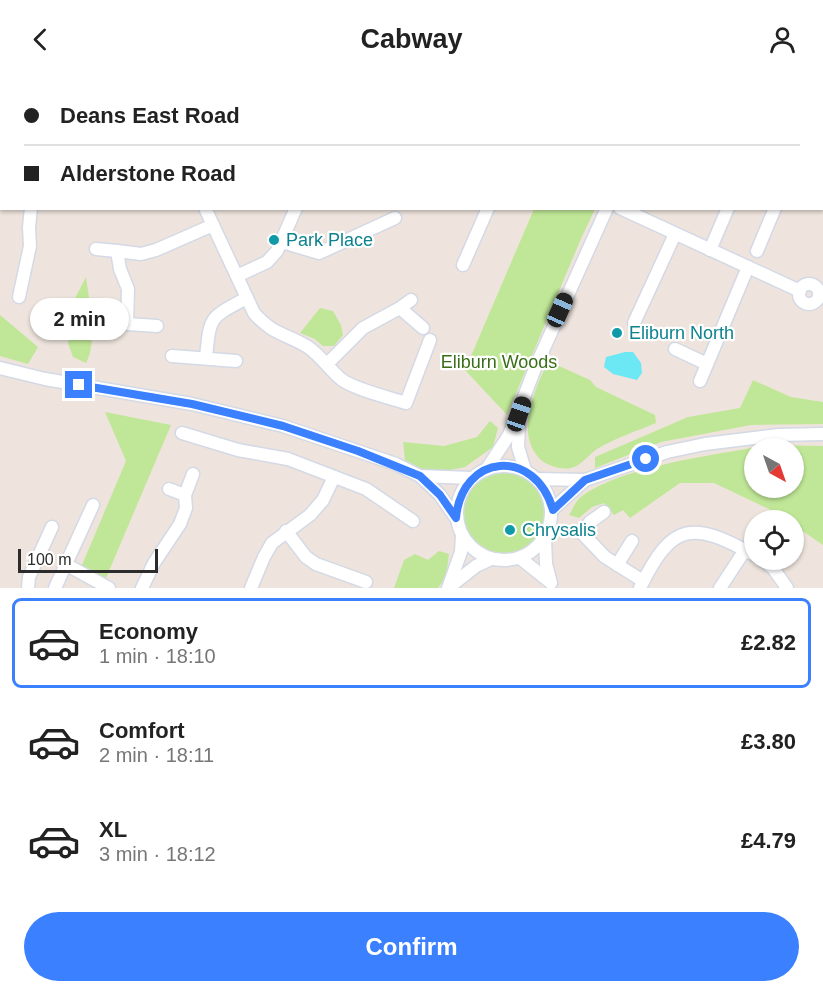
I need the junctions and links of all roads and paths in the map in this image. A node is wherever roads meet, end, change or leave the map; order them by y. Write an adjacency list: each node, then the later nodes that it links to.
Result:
1 (31, 210): 21 (street)
2 (206, 210): 10 (street)
3 (295, 210): 12 (street)
4 (488, 210): 17 (street)
5 (606, 210): 35 (street)
6 (624, 210): 11 (street)
7 (727, 210): 14 (street)
8 (774, 210): 16 (street)
9 (395, 218): 12 (street)
10 (213, 225): 15 (street); 19 (street)
11 (675, 234): 14 (street); 23 (street)
12 (282, 242): 19 (street)
13 (96, 249): 15 (street)
14 (710, 250): 18 (street)
15 (117, 251): 24 (street)
16 (757, 252)
17 (463, 265)
18 (748, 267): 20 (street); 32 (street)
19 (237, 276): 22 (street)
20 (815, 287)
21 (19, 297)
22 (247, 298): 29 (street); 31 (street)
23 (634, 323)
24 (157, 326)
25 (423, 328): 31 (street)
26 (429, 340): 31 (street)
27 (675, 349): 32 (street)
28 (172, 356): 29 (street)
29 (206, 358): 30 (street)
30 (236, 361)
31 (327, 364)
32 (707, 364): 34 (street)
33 (0, 368): 43 (street)
34 (700, 381)
35 (519, 414): 40 (street); 41 (street)
36 (182, 433): 38 (street)
37 (823, 434): 47 (street)
38 (202, 440): 39 (street); 44 (street)
39 (198, 453)
40 (486, 470): 41 (street); 45 (street)
41 (525, 470): 46 (street)
42 (193, 474): 49 (street)
43 (420, 476): 45 (street); 53 (street)
44 (334, 477): 54 (street); 56 (street)
45 (471, 478): 53 (street)
46 (537, 479): 47 (street); 51 (street)
47 (585, 480): 51 (street)
48 (169, 489): 49 (street)
49 (185, 495): 74 (street)
50 (93, 505): 64 (street)
51 (553, 510): 58 (street)
52 (604, 512): 65 (street)
53 (456, 518): 57 (street)
54 (413, 521)
55 (52, 526): 71 (street)
56 (286, 531): 67 (street); 75 (street)
57 (462, 535): 62 (street); 76 (street)
58 (545, 537): 61 (street); 70 (street)
59 (632, 541): 65 (street)
60 (744, 549): 69 (street)
61 (520, 558): 62 (street); 70 (street)
62 (490, 559): 76 (street)
63 (744, 559): 77 (street)
64 (65, 564): 72 (street); 73 (street)
65 (617, 565): 69 (street)
66 (775, 570): 78 (street)
67 (350, 582): 68 (street)
68 (366, 582)
69 (642, 585)
70 (553, 586)
71 (28, 588)
72 (55, 588)
73 (109, 588)
74 (142, 588)
75 (251, 588)
76 (448, 588)
77 (720, 588)
78 (788, 588)

